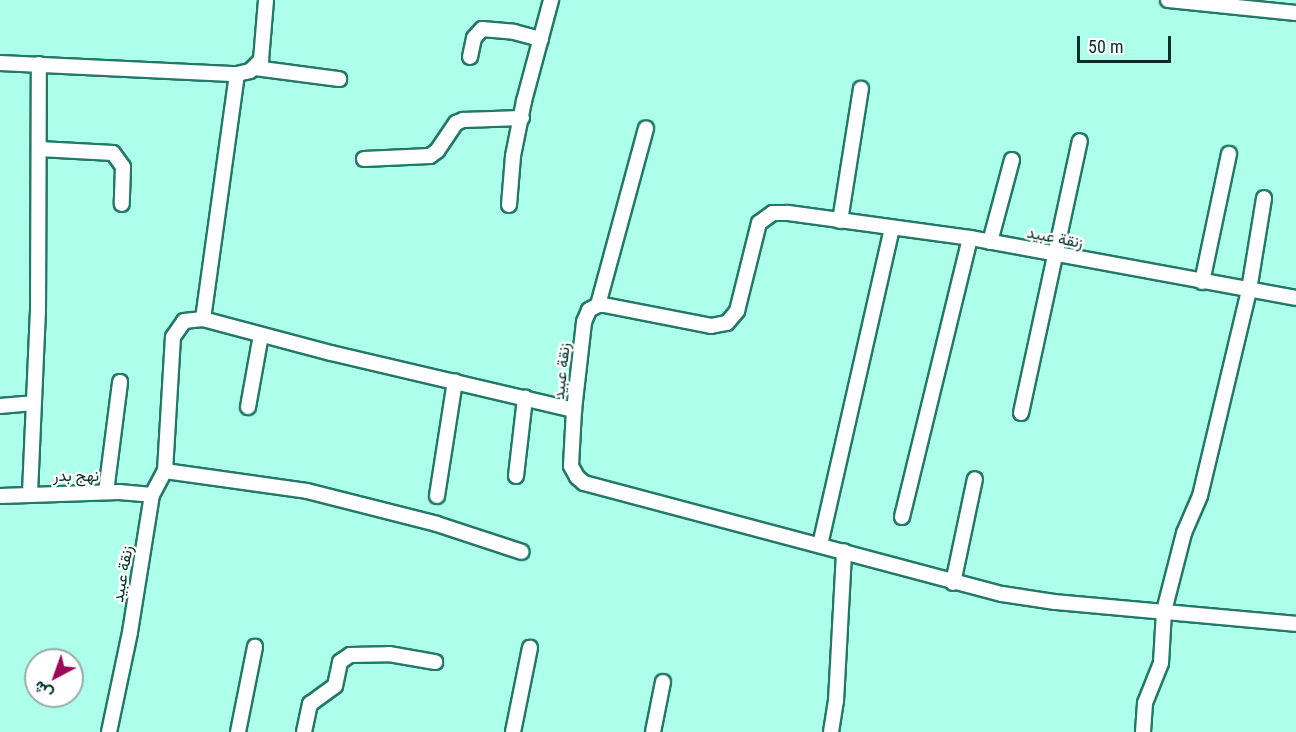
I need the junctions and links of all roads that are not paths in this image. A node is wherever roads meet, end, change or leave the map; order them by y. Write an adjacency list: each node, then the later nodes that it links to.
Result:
1 (266, 0): 9 (street)
2 (551, 0): 5 (street)
3 (1168, 0): 4 (street)
4 (1296, 13)
5 (540, 39): 6 (street); 13 (street)
6 (470, 57)
7 (0, 63): 8 (street)
8 (39, 64): 10 (street); 16 (street)
9 (255, 68): 10 (street); 11 (street)
10 (237, 74): 32 (street)
11 (339, 79)
12 (861, 89): 23 (street)
13 (522, 118): 18 (street); 22 (street)
14 (646, 128): 31 (street)
15 (1080, 141): 27 (street)
16 (39, 149): 21 (street); 37 (street)
17 (1229, 154): 28 (street)
18 (364, 159)
19 (1012, 160): 26 (street)
20 (1264, 198): 29 (street)
21 (122, 204)
22 (509, 205)
23 (840, 221): 24 (street, زنقة عبيد); 31 (street, زنقة عبيد)
24 (892, 229): 25 (street, زنقة عبيد); 51 (street)
25 (970, 238): 26 (street, زنقة عبيد); 50 (street)
26 (990, 242): 27 (street, زنقة عبيد)
27 (1058, 255): 28 (street, زنقة عبيد); 41 (street)
28 (1202, 282): 29 (street, زنقة عبيد)
29 (1249, 290): 30 (street, زنقة عبيد); 55 (street)
30 (1296, 298)
31 (598, 305): 40 (street, زنقة عبيد)
32 (203, 319): 33 (street, زنقة عبيد); 42 (street, زنقة عبيد)
33 (261, 334): 34 (street, زنقة عبيد); 39 (street)
34 (454, 381): 36 (street, زنقة عبيد); 49 (street)
35 (120, 382): 45 (street)
36 (525, 398): 40 (street, زنقة عبيد); 43 (street)
37 (33, 403): 38 (street); 46 (street)
38 (0, 406)
39 (248, 407)
40 (574, 410): 51 (street)
41 (1021, 413)
42 (165, 471): 47 (street, زنقة عبيد); 53 (street)
43 (516, 477)
44 (975, 479): 54 (street)
45 (106, 492): 46 (street, نهج بدر); 47 (street, نهج بدر)
46 (30, 493): 48 (street, نهج بدر)
47 (152, 495): 61 (street, زنقة عبيد)
48 (0, 496)
49 (437, 496)
50 (902, 517)
51 (820, 545): 52 (street)
52 (844, 551): 54 (street); 66 (street)
53 (522, 552)
54 (953, 583): 55 (street)
55 (1164, 611): 56 (street); 67 (street)
56 (1296, 624)
57 (255, 647): 62 (street)
58 (530, 648): 64 (street)
59 (435, 662): 63 (street)
60 (663, 682): 65 (street)
61 (109, 732)
62 (238, 732)
63 (304, 732)
64 (513, 732)
65 (653, 732)
66 (831, 732)
67 (1143, 732)

